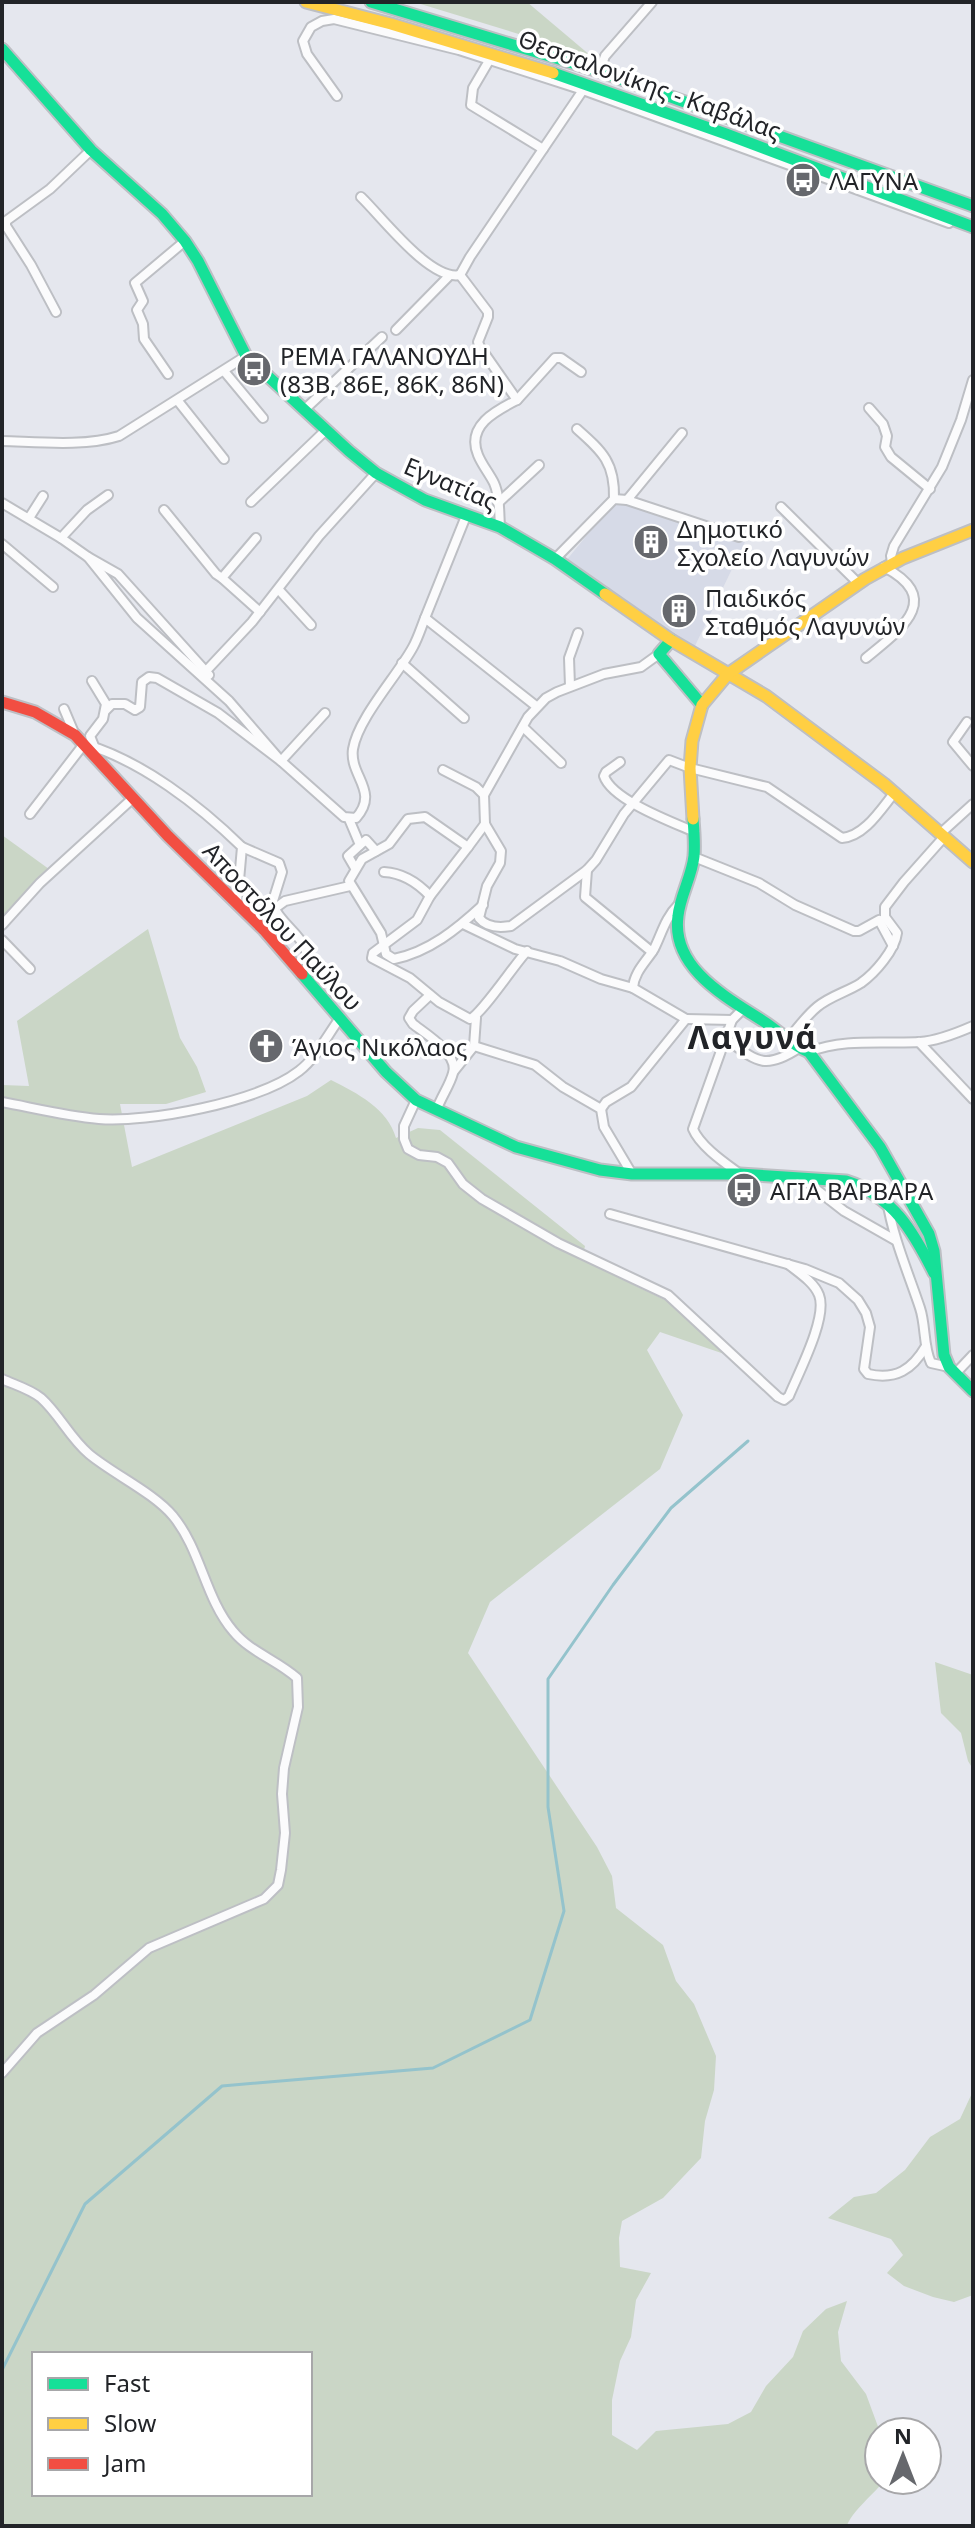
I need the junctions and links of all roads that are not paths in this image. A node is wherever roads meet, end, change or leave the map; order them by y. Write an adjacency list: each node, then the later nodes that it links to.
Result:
1 (306, 2): 13 (street, Θεσσαλονίκης - Καβάλας)
2 (371, 2): 6 (street, Θεσσαλονίκης - Καβάλας)
3 (652, 2): 6 (street)
4 (2, 49): 10 (street, Εγνατίας)
5 (490, 59): 7 (street); 8 (street); 9 (street)
6 (600, 70): 12 (street, Θεσσαλονίκης - Καβάλας)
7 (583, 90): 9 (street); 13 (street)
8 (337, 96)
9 (543, 149): 15 (street)
10 (91, 150): 14 (street, Εγνατίας); 17 (street)
11 (361, 197): 16 (street)
12 (973, 206)
13 (973, 230)
14 (185, 241): 20 (street, Εγνατίας); 23 (street)
15 (460, 275): 16 (street); 25 (street)
16 (449, 276): 18 (street)
17 (56, 312)
18 (396, 330)
19 (382, 337): 28 (street)
20 (246, 356): 21 (street); 28 (street, Εγνατίας)
21 (224, 371): 26 (street); 29 (street)
22 (581, 372): 25 (street)
23 (168, 374)
24 (973, 380): 37 (street)
25 (517, 400): 44 (street)
26 (178, 401): 33 (street); 34 (street)
27 (869, 408): 37 (street)
28 (304, 410): 31 (street, Εγνατίας)
29 (263, 418)
30 (577, 429): 40 (street)
31 (326, 430): 36 (street, Εγνατίας); 42 (street)
32 (682, 433): 41 (street)
33 (2, 441)
34 (224, 459)
35 (539, 465): 44 (street)
36 (376, 473): 47 (street, Εγνατίας); 61 (street)
37 (930, 489): 57 (street)
38 (108, 495): 52 (street)
39 (43, 496): 48 (street)
40 (614, 499): 41 (street); 56 (street)
41 (627, 500): 51 (street)
42 (251, 502)
43 (2, 503): 48 (street)
44 (498, 503): 49 (street)
45 (781, 507): 59 (street)
46 (164, 510): 58 (street)
47 (466, 516): 49 (street, Εγνατίας); 63 (street)
48 (29, 518): 52 (street)
49 (500, 527): 56 (street, Εγνατίας)
50 (973, 530): 57 (street)
51 (739, 537)
52 (61, 538): 55 (street)
53 (256, 538): 58 (street)
54 (2, 544): 60 (street)
55 (88, 557): 70 (street); 74 (street)
56 (555, 559): 66 (street, Εγνατίας)
57 (888, 565): 59 (street); 68 (street)
58 (222, 578): 62 (street)
59 (859, 584): 71 (street)
60 (53, 587)
61 (279, 590): 62 (street); 64 (street)
62 (260, 612): 70 (street)
63 (425, 618): 69 (street); 77 (street)
64 (311, 625)
65 (578, 633): 73 (street)
66 (671, 640): 67 (street); 71 (street, Εγνατίας)
67 (659, 654): 73 (street); 76 (street)
68 (866, 658)
69 (402, 663): 81 (street); 98 (street)
70 (206, 671): 74 (street)
71 (728, 674): 76 (street); 92 (street, Εγνατίας)
72 (92, 681): 79 (street)
73 (570, 686): 77 (street)
74 (214, 687): 86 (street)
75 (2, 702): 84 (street, Αποστόλου Παύλου)
76 (702, 705): 90 (street)
77 (536, 706): 83 (street)
78 (64, 709): 84 (street)
79 (106, 710): 85 (street); 86 (street)
80 (325, 713): 86 (street)
81 (464, 718)
82 (967, 722): 89 (street)
83 (523, 727): 88 (street); 93 (street)
84 (75, 735): 85 (street, Αποστόλου Παύλου)
85 (92, 751): 94 (street, Αποστόλου Παύλου); 97 (street); 103 (street)
86 (281, 761): 98 (street)
87 (620, 762): 95 (street)
88 (561, 763)
89 (973, 766)
90 (690, 768): 92 (street); 95 (street); 100 (street)
91 (443, 770): 93 (street)
92 (895, 792): 101 (street, Εγνατίας)
93 (484, 795): 99 (street)
94 (132, 799): 113 (street, Αποστόλου Παύλου); 119 (street)
95 (634, 804): 100 (street); 109 (street)
96 (973, 804): 101 (street)
97 (30, 814)
98 (349, 819): 102 (street)
99 (485, 824): 104 (street); 114 (street)
100 (695, 832): 106 (street)
101 (942, 835): 107 (street, Εγνατίας); 117 (street)
102 (360, 845): 105 (street); 108 (street)
103 (242, 847): 113 (street); 116 (street)
104 (468, 847): 105 (street); 112 (street)
105 (376, 851): 108 (street)
106 (694, 857): 115 (street); 117 (street)
107 (973, 862)
108 (355, 868): 111 (street)
109 (587, 870): 120 (street); 125 (street)
110 (384, 872): 112 (street)
111 (350, 886): 116 (street); 123 (street)
112 (430, 896): 123 (street)
113 (237, 904): 127 (street, Αποστόλου Παύλου)
114 (483, 904): 118 (street); 120 (street)
115 (679, 904): 125 (street); 130 (street)
116 (274, 909): 127 (street)
117 (882, 918): 137 (street)
118 (463, 924): 122 (street); 123 (street)
119 (2, 925)
120 (511, 926): 122 (street)
121 (2, 940): 126 (street)
122 (500, 941): 124 (street)
123 (385, 943): 129 (street)
124 (527, 951): 128 (street); 132 (street)
125 (652, 952): 128 (street)
126 (30, 969)
127 (305, 977): 131 (street, Αποστόλου Παύλου)
128 (633, 988): 133 (street)
129 (430, 995): 132 (street); 141 (street)
130 (743, 1009): 134 (street); 137 (street)
131 (340, 1018): 143 (street, Αποστόλου Παύλου); 144 (street)
132 (476, 1018): 139 (street)
133 (686, 1019): 134 (street); 146 (street)
134 (732, 1020): 136 (street)
135 (973, 1026): 138 (street)
136 (725, 1038): 140 (street); 148 (street)
137 (788, 1039): 140 (street)
138 (919, 1042): 140 (street); 142 (street)
139 (474, 1046): 141 (street); 146 (street)
140 (804, 1050): 154 (street)
141 (454, 1071): 145 (street)
142 (973, 1099)
143 (416, 1100): 145 (street, Αποστόλου Παύλου); 153 (street)
144 (2, 1102)
145 (437, 1109): 147 (street, Αποστόλου Παύλου)
146 (601, 1109): 147 (street)
147 (632, 1174): 148 (street, Αποστόλου Παύλου)
148 (740, 1174): 149 (street, Αποστόλου Παύλου)
149 (802, 1179): 150 (street, Αποστόλου Παύλου); 152 (street)
150 (887, 1199): 152 (street); 154 (street, Αποστόλου Παύλου)
151 (610, 1214): 153 (street)
152 (895, 1240): 155 (street)
153 (788, 1264): 155 (street)
154 (934, 1273): 157 (street)
155 (926, 1346): 157 (street)
156 (973, 1355): 157 (street)
157 (952, 1370): 159 (street)
158 (2, 1379): 160 (street)
159 (973, 1391)
160 (2, 2073)

